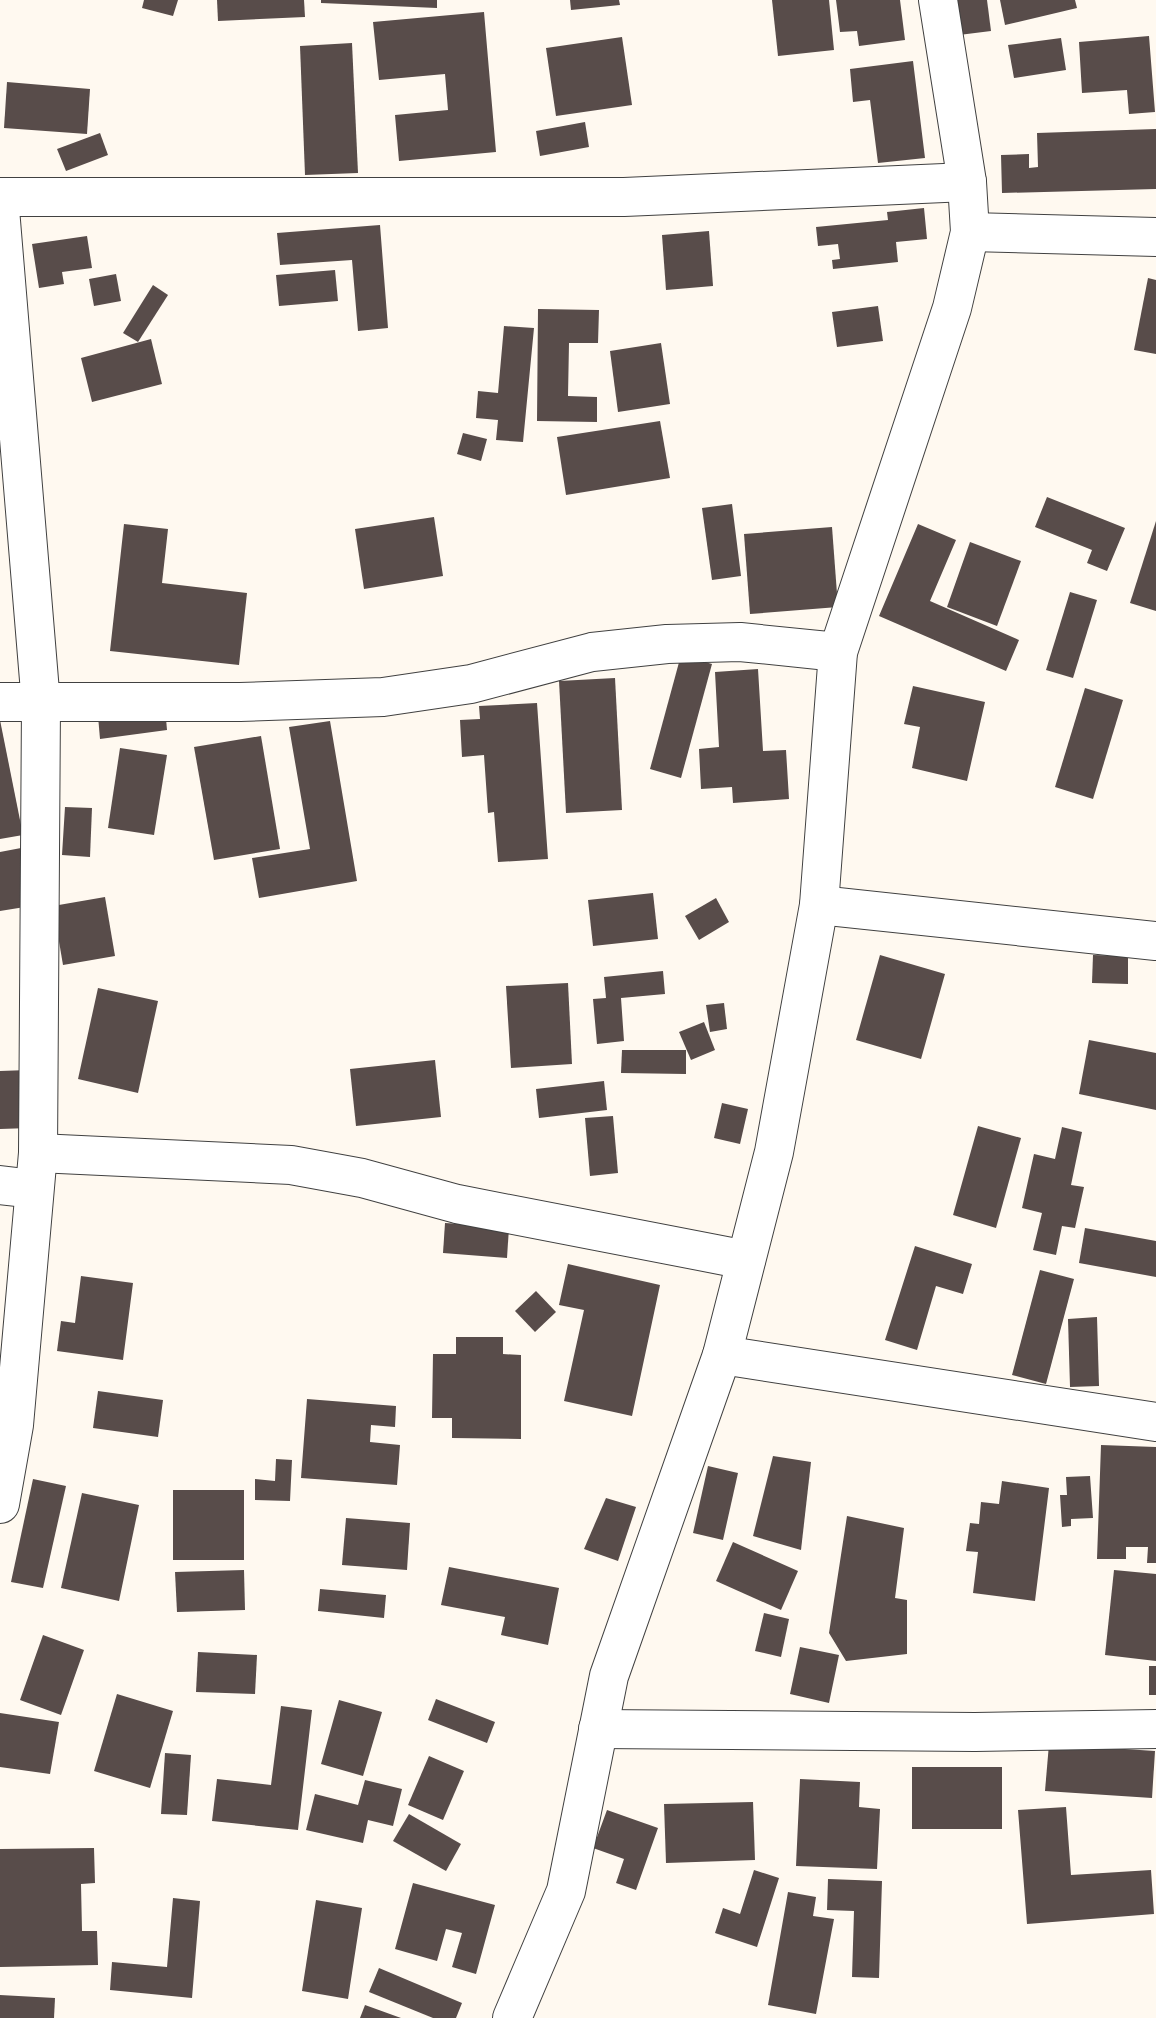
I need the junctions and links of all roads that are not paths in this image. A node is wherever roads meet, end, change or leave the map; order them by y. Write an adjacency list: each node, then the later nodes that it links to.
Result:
1 (938, 0): 2 (street)
2 (967, 182): 3 (street); 5 (street)
3 (0, 197)
4 (0, 209): 9 (street)
5 (970, 232): 6 (street); 7 (street)
6 (1156, 237)
7 (838, 652): 9 (street); 10 (street)
8 (0, 702): 9 (street)
9 (41, 704): 12 (street)
10 (819, 905): 11 (street); 13 (street)
11 (1156, 941)
12 (24, 1176): 13 (street); 16 (street)
13 (746, 1260): 14 (street)
14 (722, 1355): 15 (street); 17 (street)
15 (1156, 1422)
16 (0, 1504)
17 (598, 1729): 18 (street); 19 (street)
18 (1156, 1729)
19 (512, 2018)

